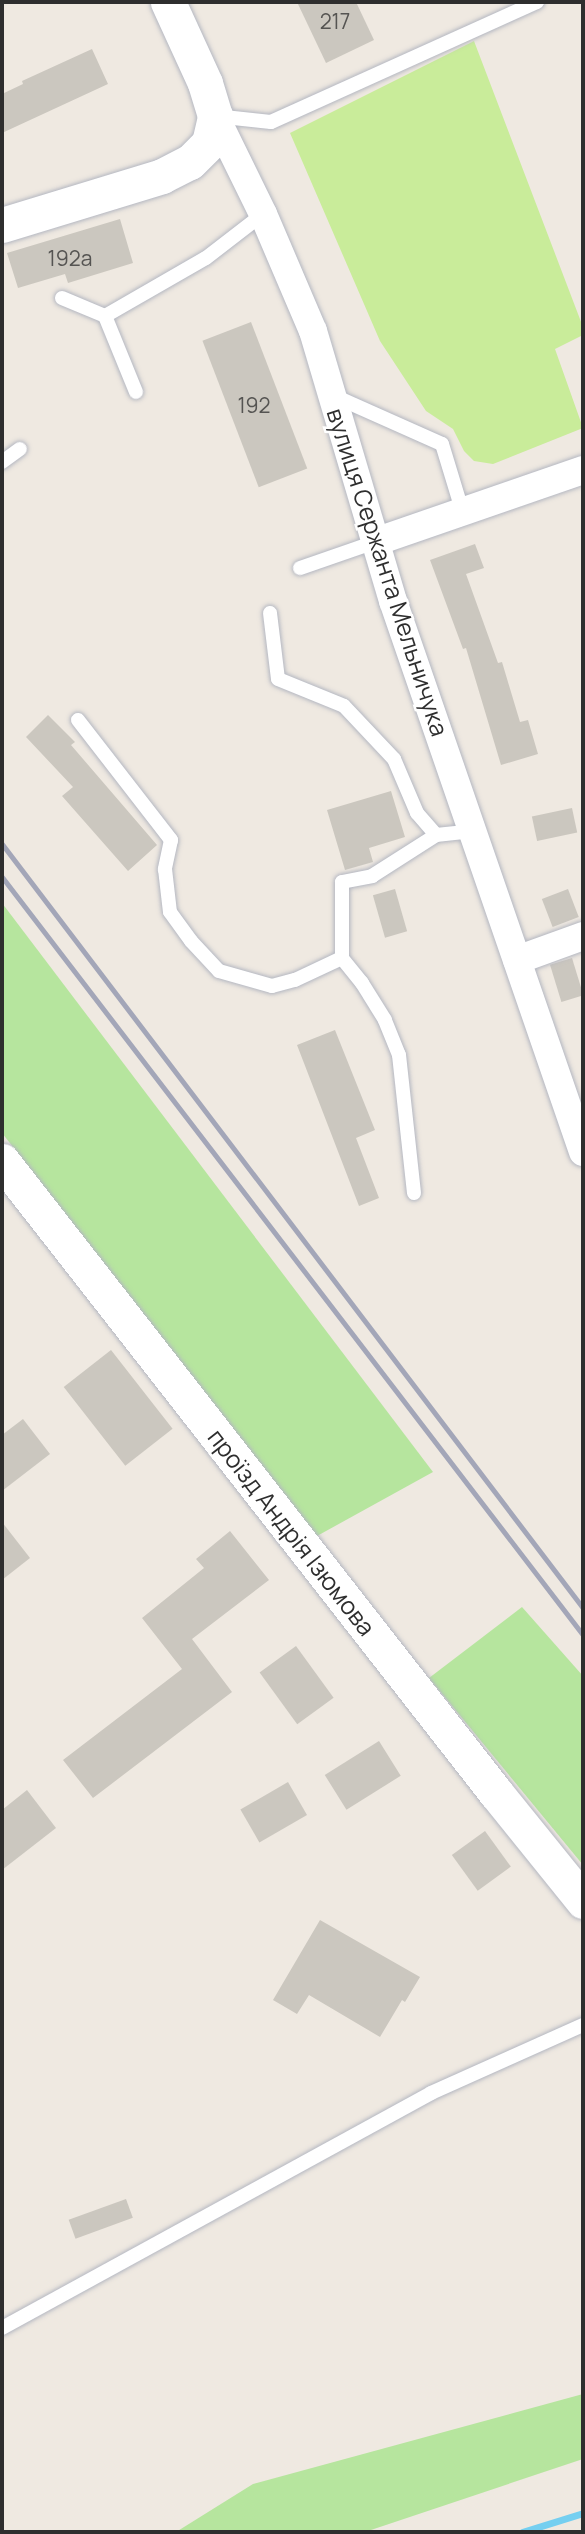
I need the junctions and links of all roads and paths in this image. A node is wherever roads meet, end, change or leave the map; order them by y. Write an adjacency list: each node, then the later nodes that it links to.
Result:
1 (168, 2): 3 (street, вулиця Сержанта Мельничука)
2 (537, 2): 3 (lane)
3 (215, 116): 4 (street, вулиця Сержанта Мельничука); 5 (street)
4 (263, 214): 7 (lane); 9 (street, вулиця Сержанта Мельничука)
5 (2, 225)
6 (62, 298): 7 (lane)
7 (105, 316): 8 (lane)
8 (136, 393)
9 (332, 395): 13 (lane); 14 (street, вулиця Сержанта Мельничука)
10 (20, 449): 11 (lane)
11 (2, 462)
12 (583, 470): 13 (street)
13 (461, 510): 14 (street)
14 (375, 542): 15 (lane); 18 (street, вулиця Сержанта Мельничука)
15 (300, 568)
16 (270, 613): 19 (lane)
17 (78, 720): 21 (lane)
18 (472, 831): 19 (lane); 22 (street, вулиця Сержанта Мельничука)
19 (436, 835): 21 (lane)
20 (583, 936): 22 (street)
21 (342, 958): 25 (lane)
22 (517, 960): 23 (street, вулиця Сержанта Мельничука)
23 (583, 1152)
24 (2, 1161): 26 (street, проїзд Андрія Ізюмова)
25 (414, 1193)
26 (583, 1901)
27 (583, 2025): 28 (lane)
28 (2, 2328)

